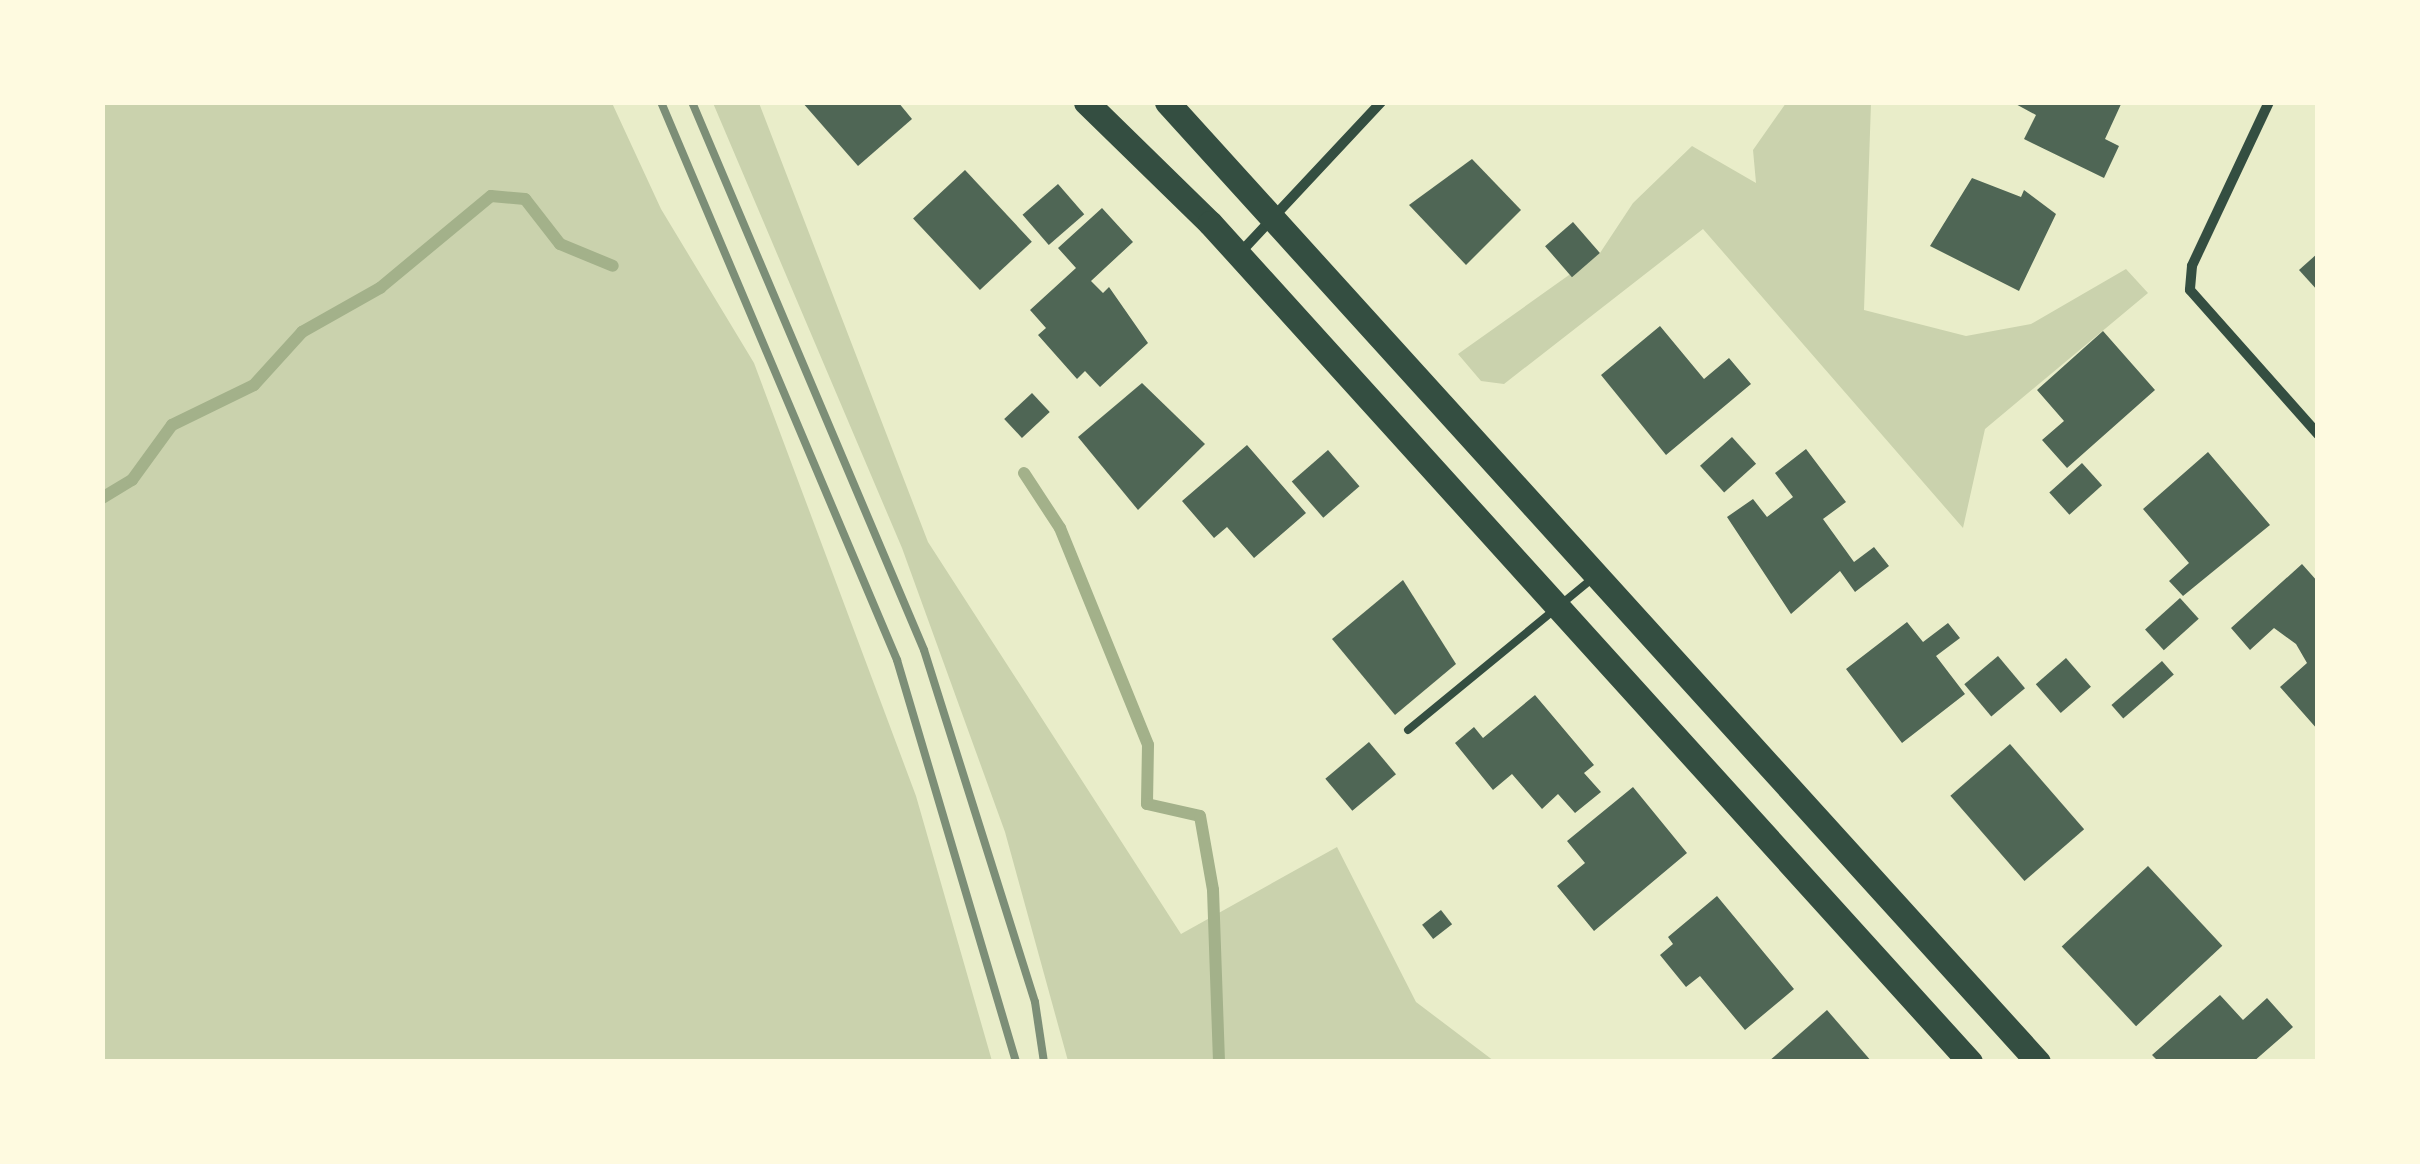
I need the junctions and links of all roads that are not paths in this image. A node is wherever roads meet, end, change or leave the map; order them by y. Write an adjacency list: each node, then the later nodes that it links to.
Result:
1 (1086, 102): 6 (main road)
2 (1167, 102): 5 (main road)
3 (1381, 102): 5 (street)
4 (2268, 102): 7 (street)
5 (1273, 216): 6 (street); 8 (main road)
6 (1238, 255): 9 (main road)
7 (2318, 434)
8 (1600, 572): 9 (lane); 12 (main road)
9 (1560, 604): 10 (lane); 11 (main road)
10 (1408, 730)
11 (1970, 1062)
12 (2038, 1062)

